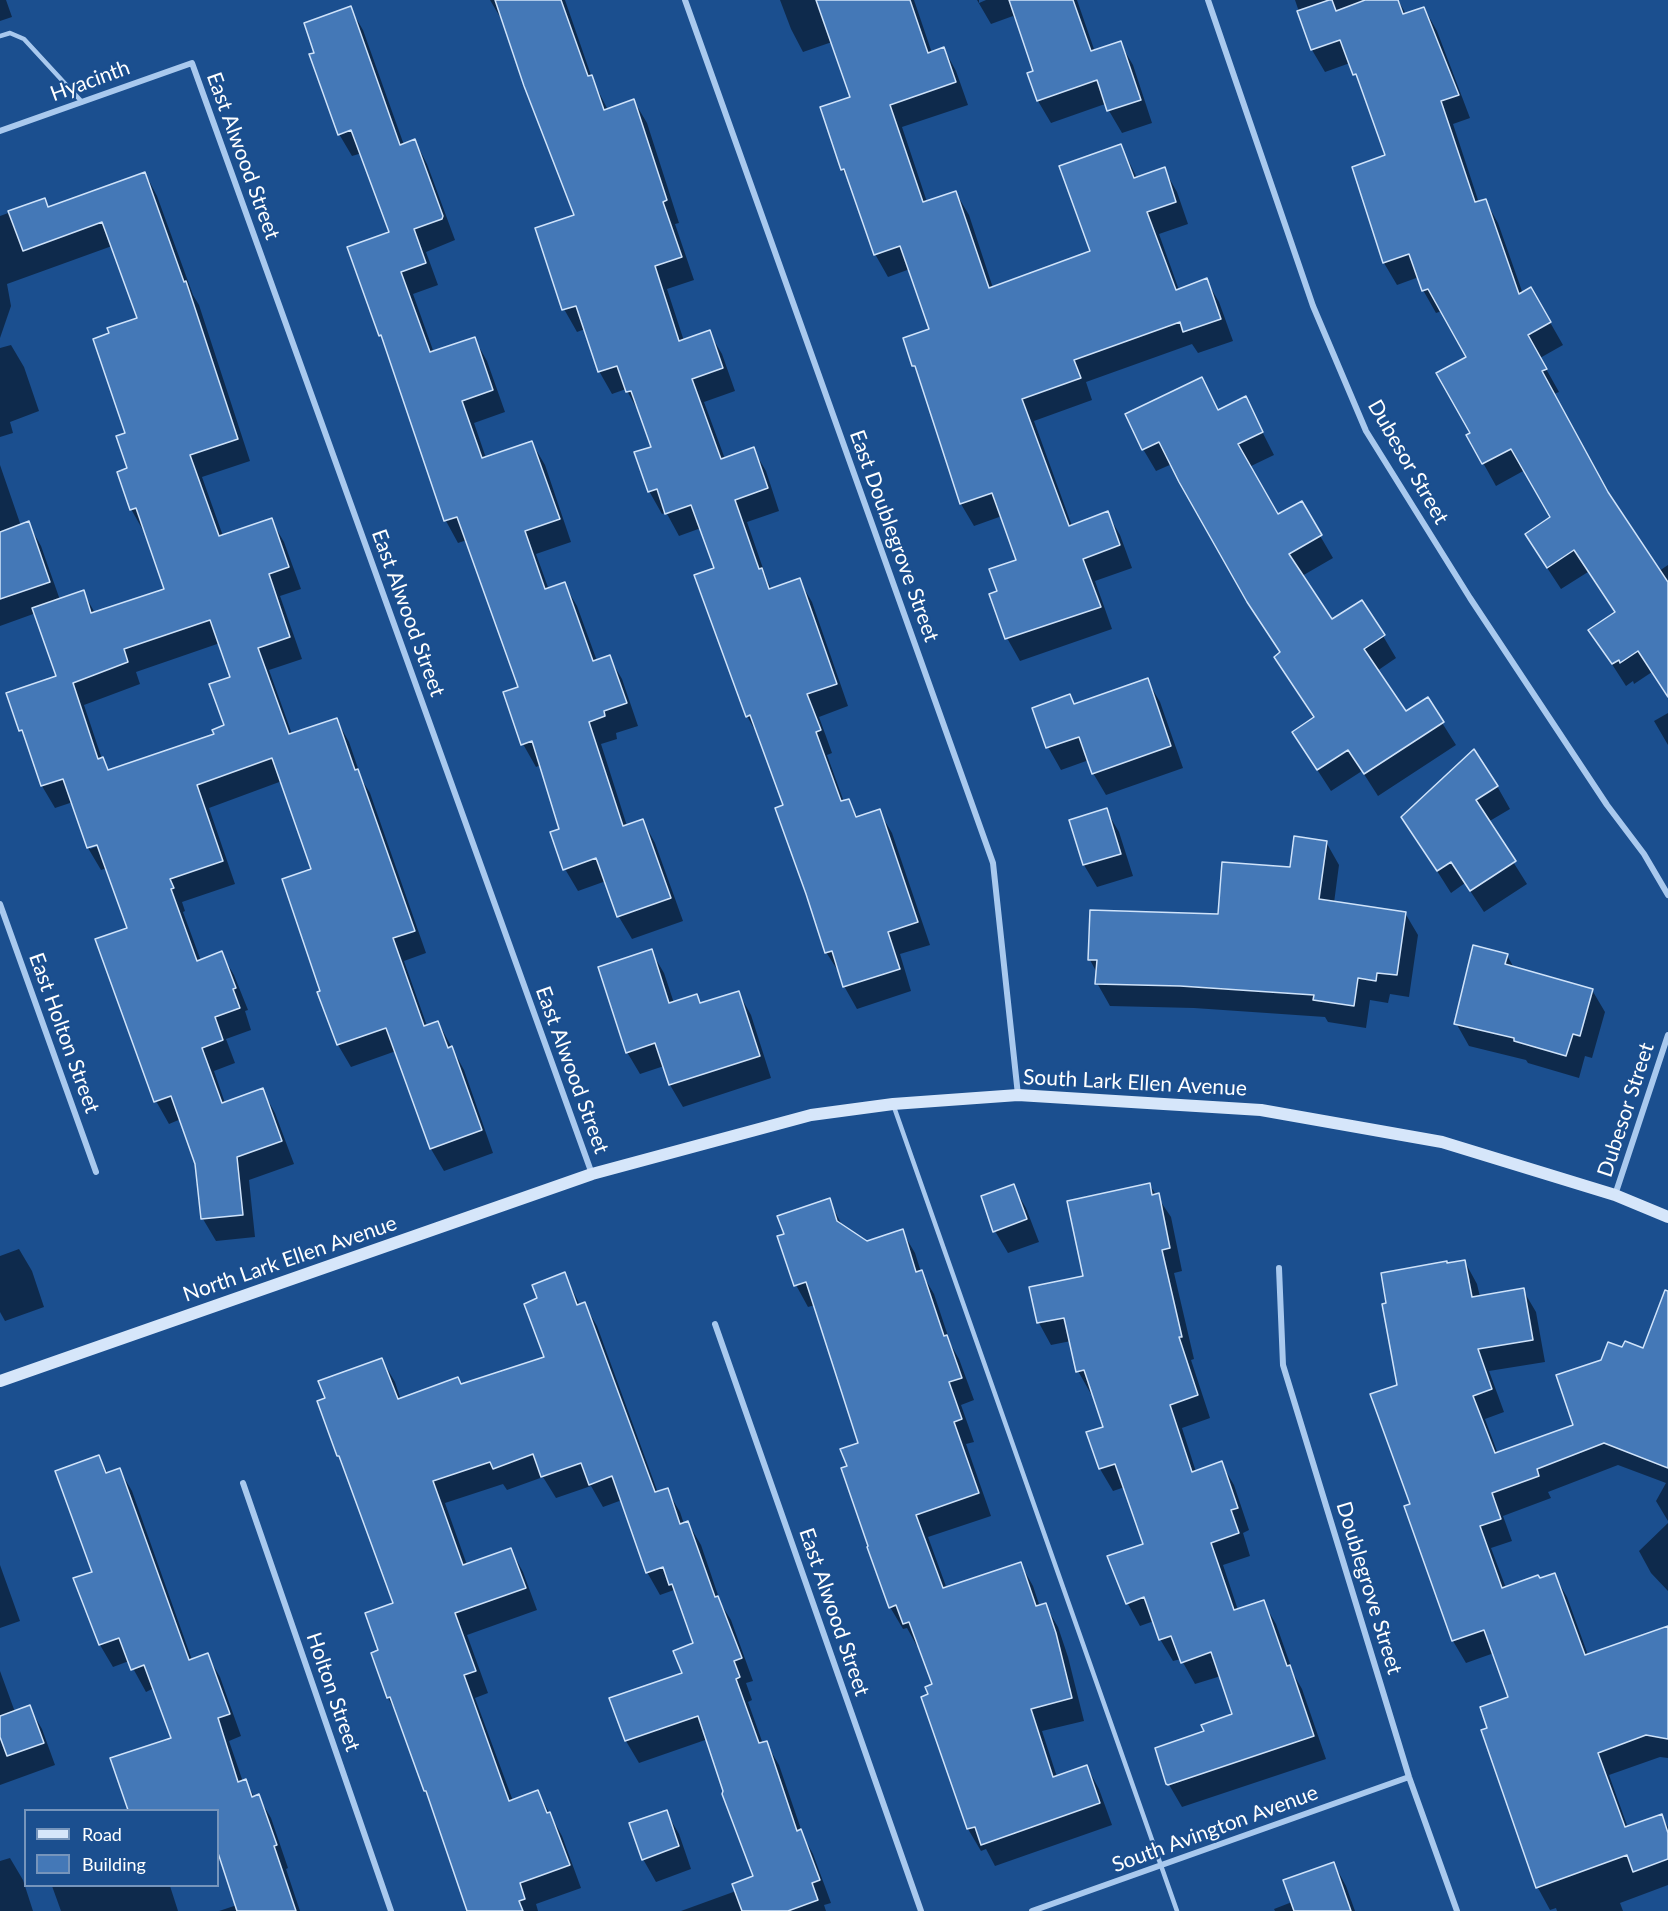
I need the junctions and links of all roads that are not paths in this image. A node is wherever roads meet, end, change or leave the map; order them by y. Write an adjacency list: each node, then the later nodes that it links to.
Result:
1 (686, 0): 10 (street, East Doublegrove Street)
2 (1208, 0): 7 (street, Dubesor Street)
3 (0, 36): 5 (lane)
4 (192, 63): 5 (street, Hyacinth); 13 (street, East Alwood Street)
5 (82, 102): 6 (street, Hyacinth)
6 (0, 131)
7 (1668, 895)
8 (0, 904): 12 (street, East Holton Street)
9 (1668, 1035): 14 (street, Dubesor Street)
10 (1018, 1095): 11 (street, South Lark Ellen Avenue); 14 (street, South Lark Ellen Avenue)
11 (893, 1104): 13 (street, South Lark Ellen Avenue); 21 (lane)
12 (96, 1172)
13 (592, 1174): 18 (street, North Lark Ellen Avenue)
14 (1615, 1196): 15 (street, South Lark Ellen Avenue)
15 (1668, 1217)
16 (1279, 1268): 20 (street, Doublegrove Street)
17 (715, 1324): 23 (street, East Alwood Street)
18 (0, 1381)
19 (243, 1483): 22 (street, Holton Street)
20 (1409, 1777): 21 (street, South Avington Avenue); 26 (street, Doublegrove Street)
21 (1161, 1865): 24 (street, South Avington Avenue); 25 (lane)
22 (391, 1911)
23 (921, 1911)
24 (1032, 1911)
25 (1177, 1911)
26 (1457, 1911)

